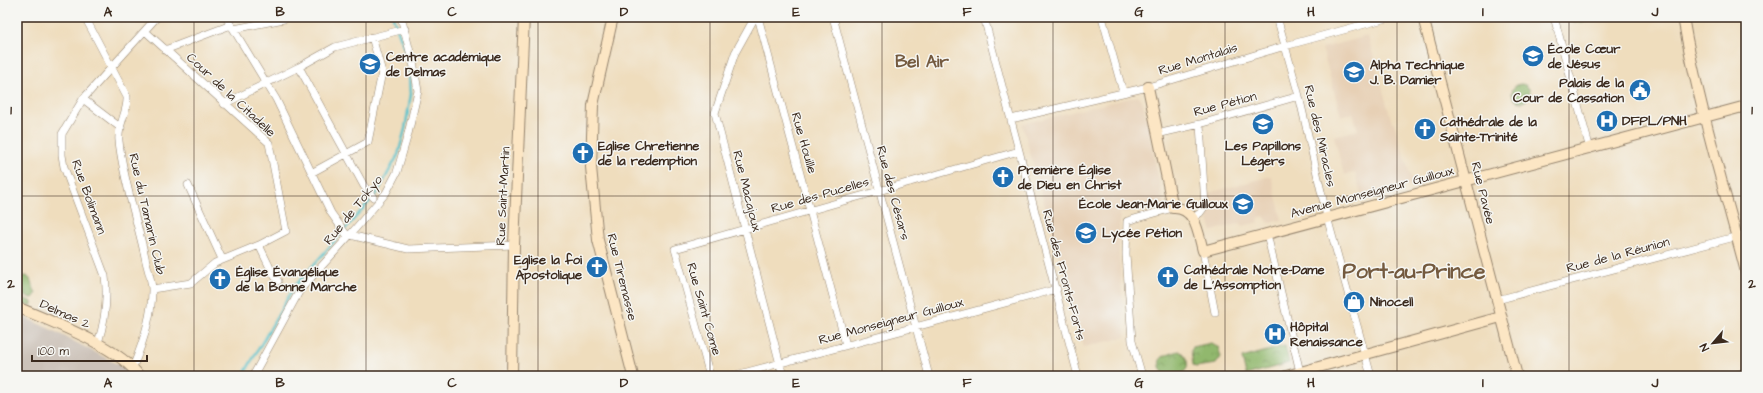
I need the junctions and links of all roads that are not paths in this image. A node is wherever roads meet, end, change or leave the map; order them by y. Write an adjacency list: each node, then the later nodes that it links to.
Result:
1 (85, 17): 23 (street, Rue du Tamarin Club)
2 (157, 17): 19 (street, Rue Bolimann)
3 (226, 17): 17 (street)
4 (286, 17): 17 (street)
5 (401, 17): 18 (street, Rue de Tokyo)
6 (524, 17): 54 (street, Rue Saint-Martin)
7 (614, 17): 77 (street, Rue Tiremasse)
8 (757, 17): 46 (street, Rue Houille); 49 (street, Rue Macajoux)
9 (833, 17): 43 (street, Rue des Césars)
10 (984, 17): 33 (street, Rue des Fronts-Forts)
11 (1102, 17): 27 (street)
12 (1277, 17): 21 (street, Rue des Miracles)
13 (1391, 17): 21 (street, Rue Montalais)
14 (1423, 17): 41 (street, Rue Pavée)
15 (1554, 17): 37 (street)
16 (1683, 17): 32 (street)
17 (232, 27): 22 (street); 25 (street)
18 (405, 29): 20 (street); 51 (street, Rue de Tokyo)
19 (145, 32): 22 (street, Cour de la Citadelle); 23 (street, Rue Bolimann)
20 (372, 37): 24 (street); 39 (street)
21 (1285, 46): 26 (street, Rue Montalais); 28 (street, Rue des Miracles)
22 (165, 50): 30 (street, Cour de la Citadelle)
23 (112, 67): 29 (street, Rue Bolimann); 35 (street, Rue du Tamarin Club)
24 (299, 67): 25 (street); 39 (street)
25 (267, 83): 30 (street); 40 (street)
26 (1148, 87): 27 (street, Rue Montalais); 36 (street)
27 (1123, 92): 33 (street, Rue Montalais)
28 (1299, 96): 34 (street, Rue Pétion); 47 (street, Rue des Miracles)
29 (83, 99): 35 (street); 67 (street, Rue Bolimann)
30 (224, 104): 53 (street, Cour de la Citadelle)
31 (1746, 106): 32 (street, Avenue Monseigneur Guilloux)
32 (1704, 118): 37 (street, Avenue Monseigneur Guilloux); 52 (street)
33 (1011, 119): 38 (street, Rue des Fronts-Forts)
34 (1200, 124): 36 (street, Rue Pétion); 48 (street)
35 (121, 128): 60 (street, Rue du Tamarin Club)
36 (1157, 134): 45 (street)
37 (1590, 149): 41 (street, Avenue Monseigneur Guilloux)
38 (1019, 151): 43 (street, Rue des Pucelles); 61 (street, Rue des Fronts-Forts)
39 (347, 154): 40 (street); 44 (street)
40 (313, 172): 51 (street)
41 (1467, 181): 47 (street, Avenue Monseigneur Guilloux); 62 (street, Rue Pavée)
42 (188, 185): 57 (street)
43 (880, 190): 46 (street, Rue des Pucelles); 66 (street, Rue des Césars)
44 (373, 197)
45 (1173, 208): 48 (street); 83 (street)
46 (810, 211): 49 (street, Rue des Pucelles); 68 (street, Rue Houille)
47 (1327, 217): 50 (street, Avenue Monseigneur Guilloux); 69 (street, Rue des Miracles)
48 (1193, 218): 56 (street)
49 (744, 229): 55 (street, Rue des Pucelles); 70 (street, Rue Macajoux)
50 (1267, 234): 56 (street, Avenue Monseigneur Guilloux); 72 (street)
51 (348, 235): 54 (street); 75 (street, Rue de Tokyo)
52 (1741, 235): 58 (street); 62 (street, Rue de la Réunion)
53 (259, 244): 57 (street, Cour de la Citadelle); 59 (street)
54 (514, 245): 76 (street, Rue Saint-Martin)
55 (675, 250): 78 (street, Rue Saint Come)
56 (1203, 251): 64 (street)
57 (222, 259): 60 (street, Cour de la Citadelle)
58 (1746, 272)
59 (278, 281)
60 (152, 289): 71 (street, Rue du Tamarin Club)
61 (1056, 290): 66 (street, Rue Monseigneur Guilloux); 82 (street, Rue des Fronts-Forts)
62 (1497, 300): 65 (street, Rue Pavée)
63 (17, 307): 67 (street, Delmas 2)
64 (1215, 313)
65 (1501, 317): 69 (street); 86 (street, Rue Pavée)
66 (916, 327): 68 (street, Rue Monseigneur Guilloux); 81 (street, Rue des Césars)
67 (98, 343): 71 (street, Delmas 2)
68 (846, 345): 70 (street, Rue Monseigneur Guilloux)
69 (1365, 355): 72 (street); 85 (street, Rue des Miracles)
70 (779, 363): 79 (street, Rue Monseigneur Guilloux); 80 (street, Rue Macajoux)
71 (133, 367): 74 (street, Delmas 2)
72 (1300, 372): 84 (street)
73 (1746, 372): 87 (street)
74 (139, 376)
75 (253, 376)
76 (512, 376)
77 (633, 376)
78 (710, 376)
79 (732, 376)
80 (783, 376)
81 (929, 376)
82 (1078, 376)
83 (1142, 376)
84 (1286, 376)
85 (1371, 376)
86 (1517, 376)
87 (1733, 376)

